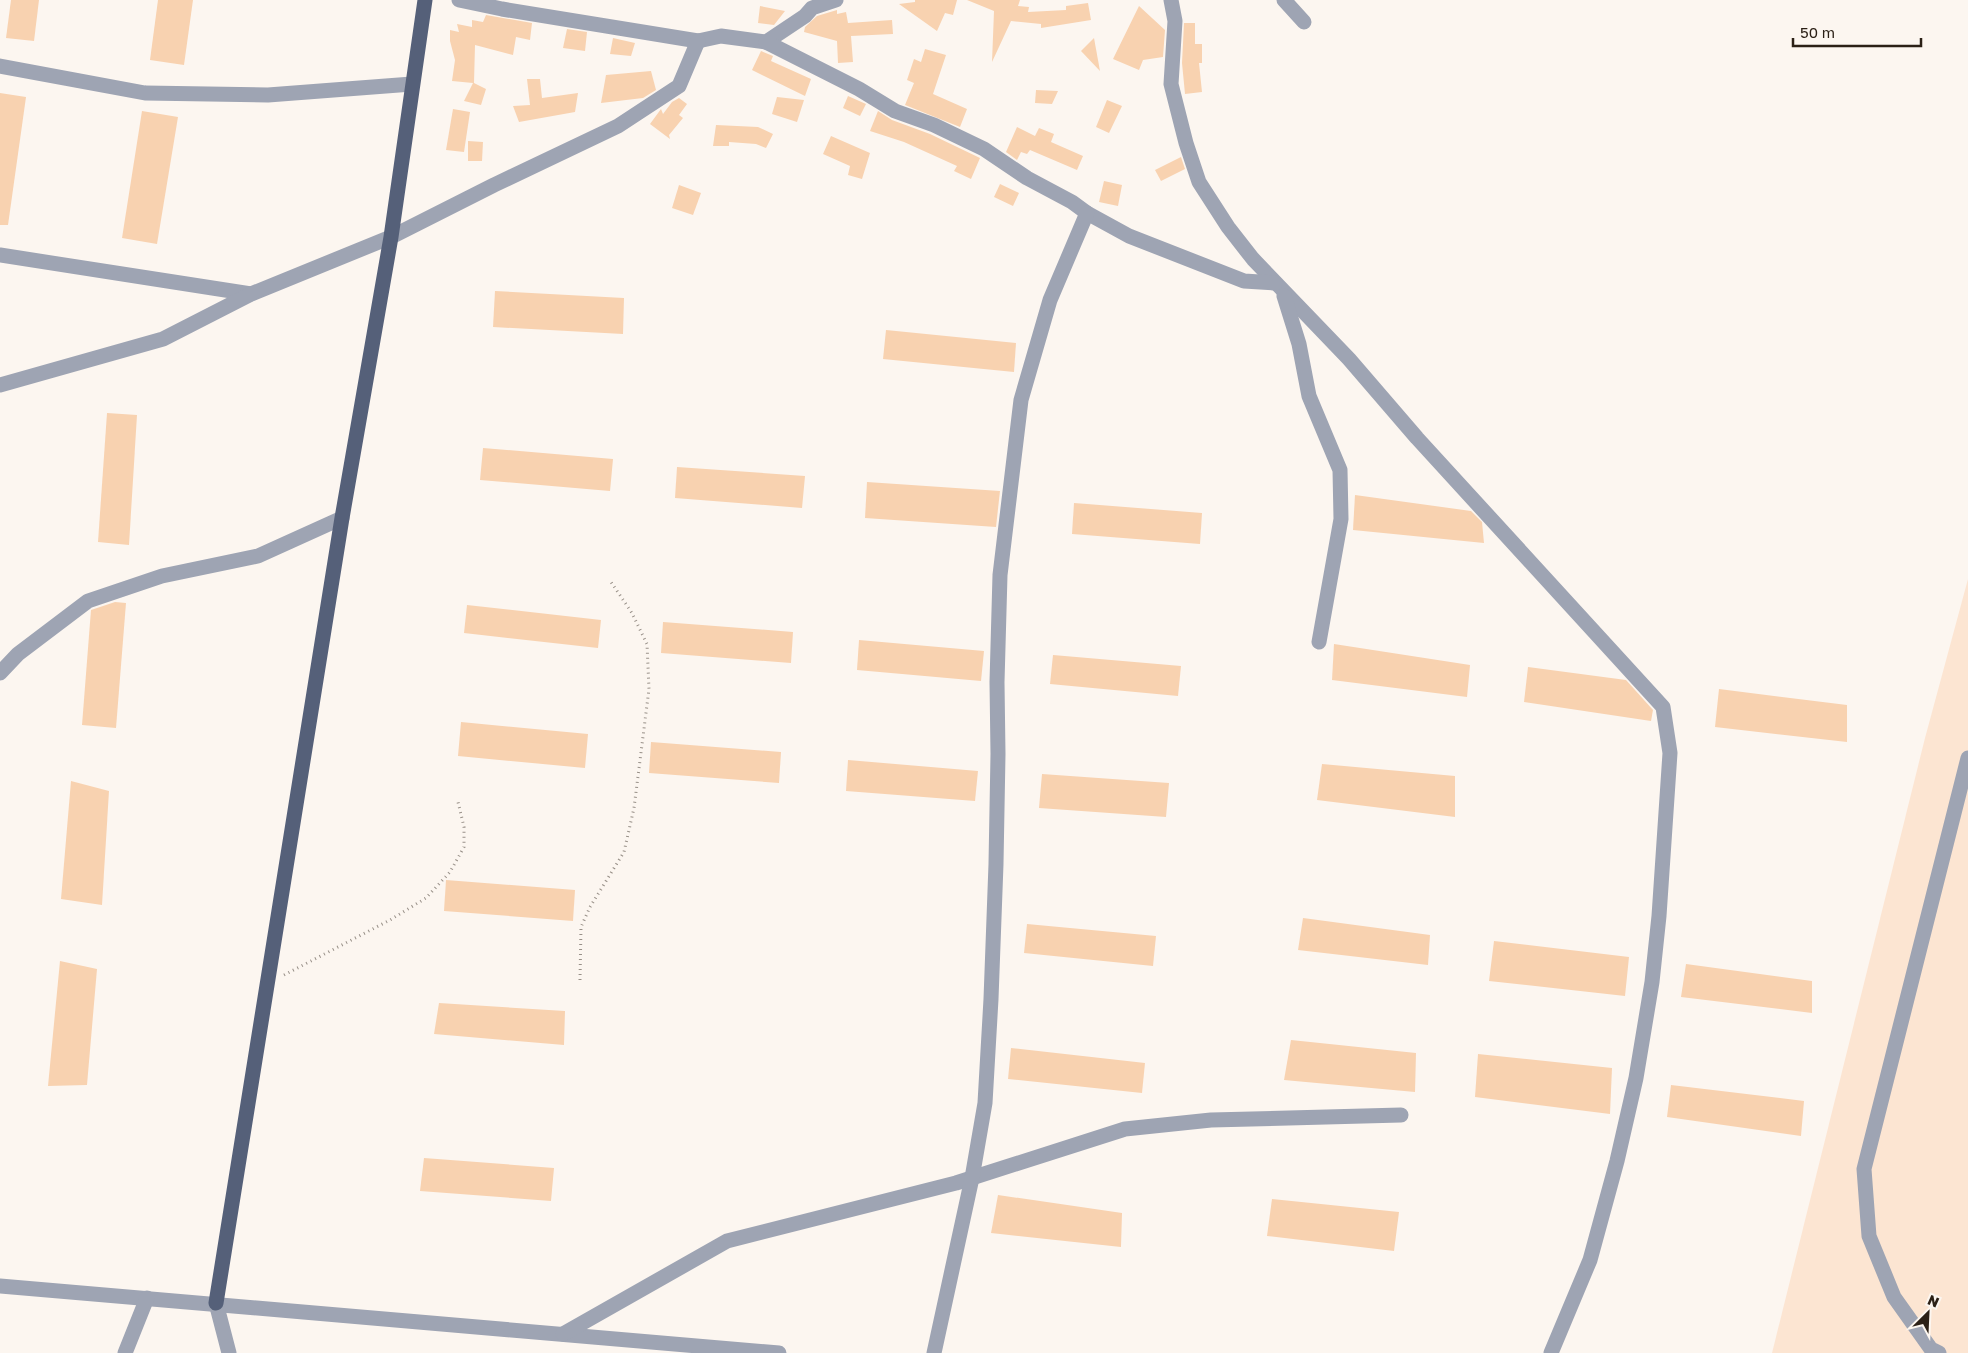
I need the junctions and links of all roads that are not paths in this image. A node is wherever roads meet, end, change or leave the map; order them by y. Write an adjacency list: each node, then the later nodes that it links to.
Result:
1 (425, 0): 10 (main road)
2 (459, 0): 7 (street)
3 (836, 0): 8 (street)
4 (1171, 0): 14 (street)
5 (1284, 0): 6 (street)
6 (1304, 22)
7 (698, 41): 8 (street); 12 (street)
8 (766, 42): 11 (street)
9 (0, 66): 10 (street)
10 (412, 84): 12 (main road)
11 (1087, 213): 14 (street); 22 (street)
12 (391, 237): 15 (street); 17 (main road)
13 (0, 255): 15 (street)
14 (1279, 287): 18 (street); 31 (street)
15 (250, 294): 16 (street)
16 (0, 385)
17 (342, 518): 19 (street); 25 (main road)
18 (1319, 642)
19 (0, 673)
20 (1968, 758): 32 (street)
21 (1401, 1115): 22 (street)
22 (972, 1178): 26 (street); 30 (street)
23 (0, 1286): 24 (street)
24 (147, 1298): 25 (street); 27 (street)
25 (216, 1303): 26 (street); 28 (street)
26 (564, 1334): 29 (street)
27 (125, 1353)
28 (229, 1353)
29 (779, 1353)
30 (934, 1353)
31 (1551, 1353)
32 (1939, 1353)

